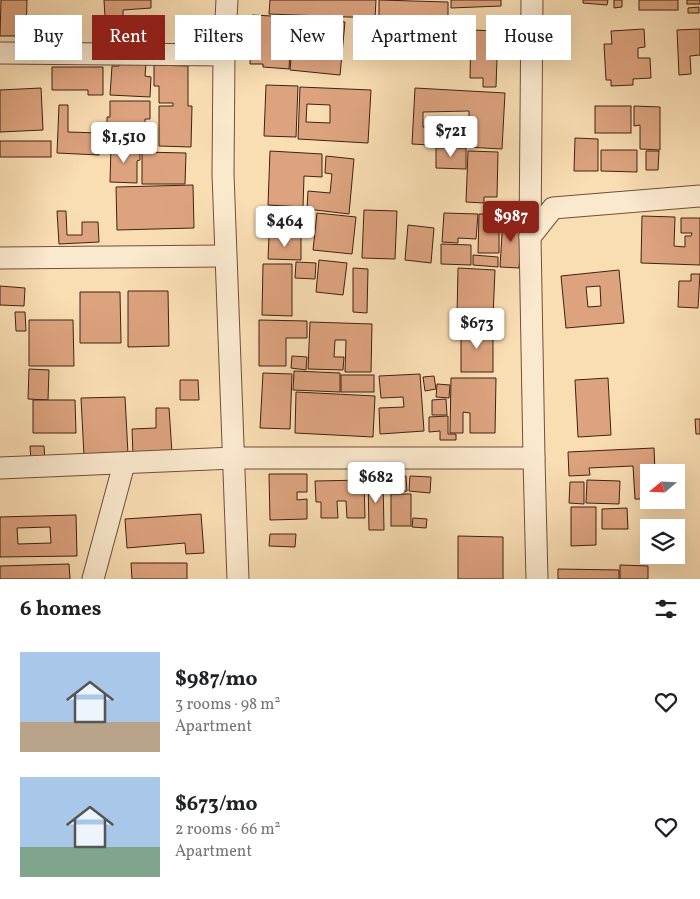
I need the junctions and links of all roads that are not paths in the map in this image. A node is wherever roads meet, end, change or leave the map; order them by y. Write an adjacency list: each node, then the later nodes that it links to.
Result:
1 (227, 0): 3 (street)
2 (532, 0): 8 (street)
3 (226, 15)
4 (0, 53): 5 (street)
5 (175, 55)
6 (224, 60): 9 (street)
7 (700, 196): 8 (street)
8 (530, 237): 12 (street)
9 (225, 256): 10 (street); 11 (street)
10 (0, 258)
11 (234, 458): 12 (street); 13 (street); 16 (street)
12 (534, 458): 17 (street)
13 (124, 464): 14 (street); 15 (street)
14 (0, 468)
15 (93, 579)
16 (238, 579)
17 (538, 579)

